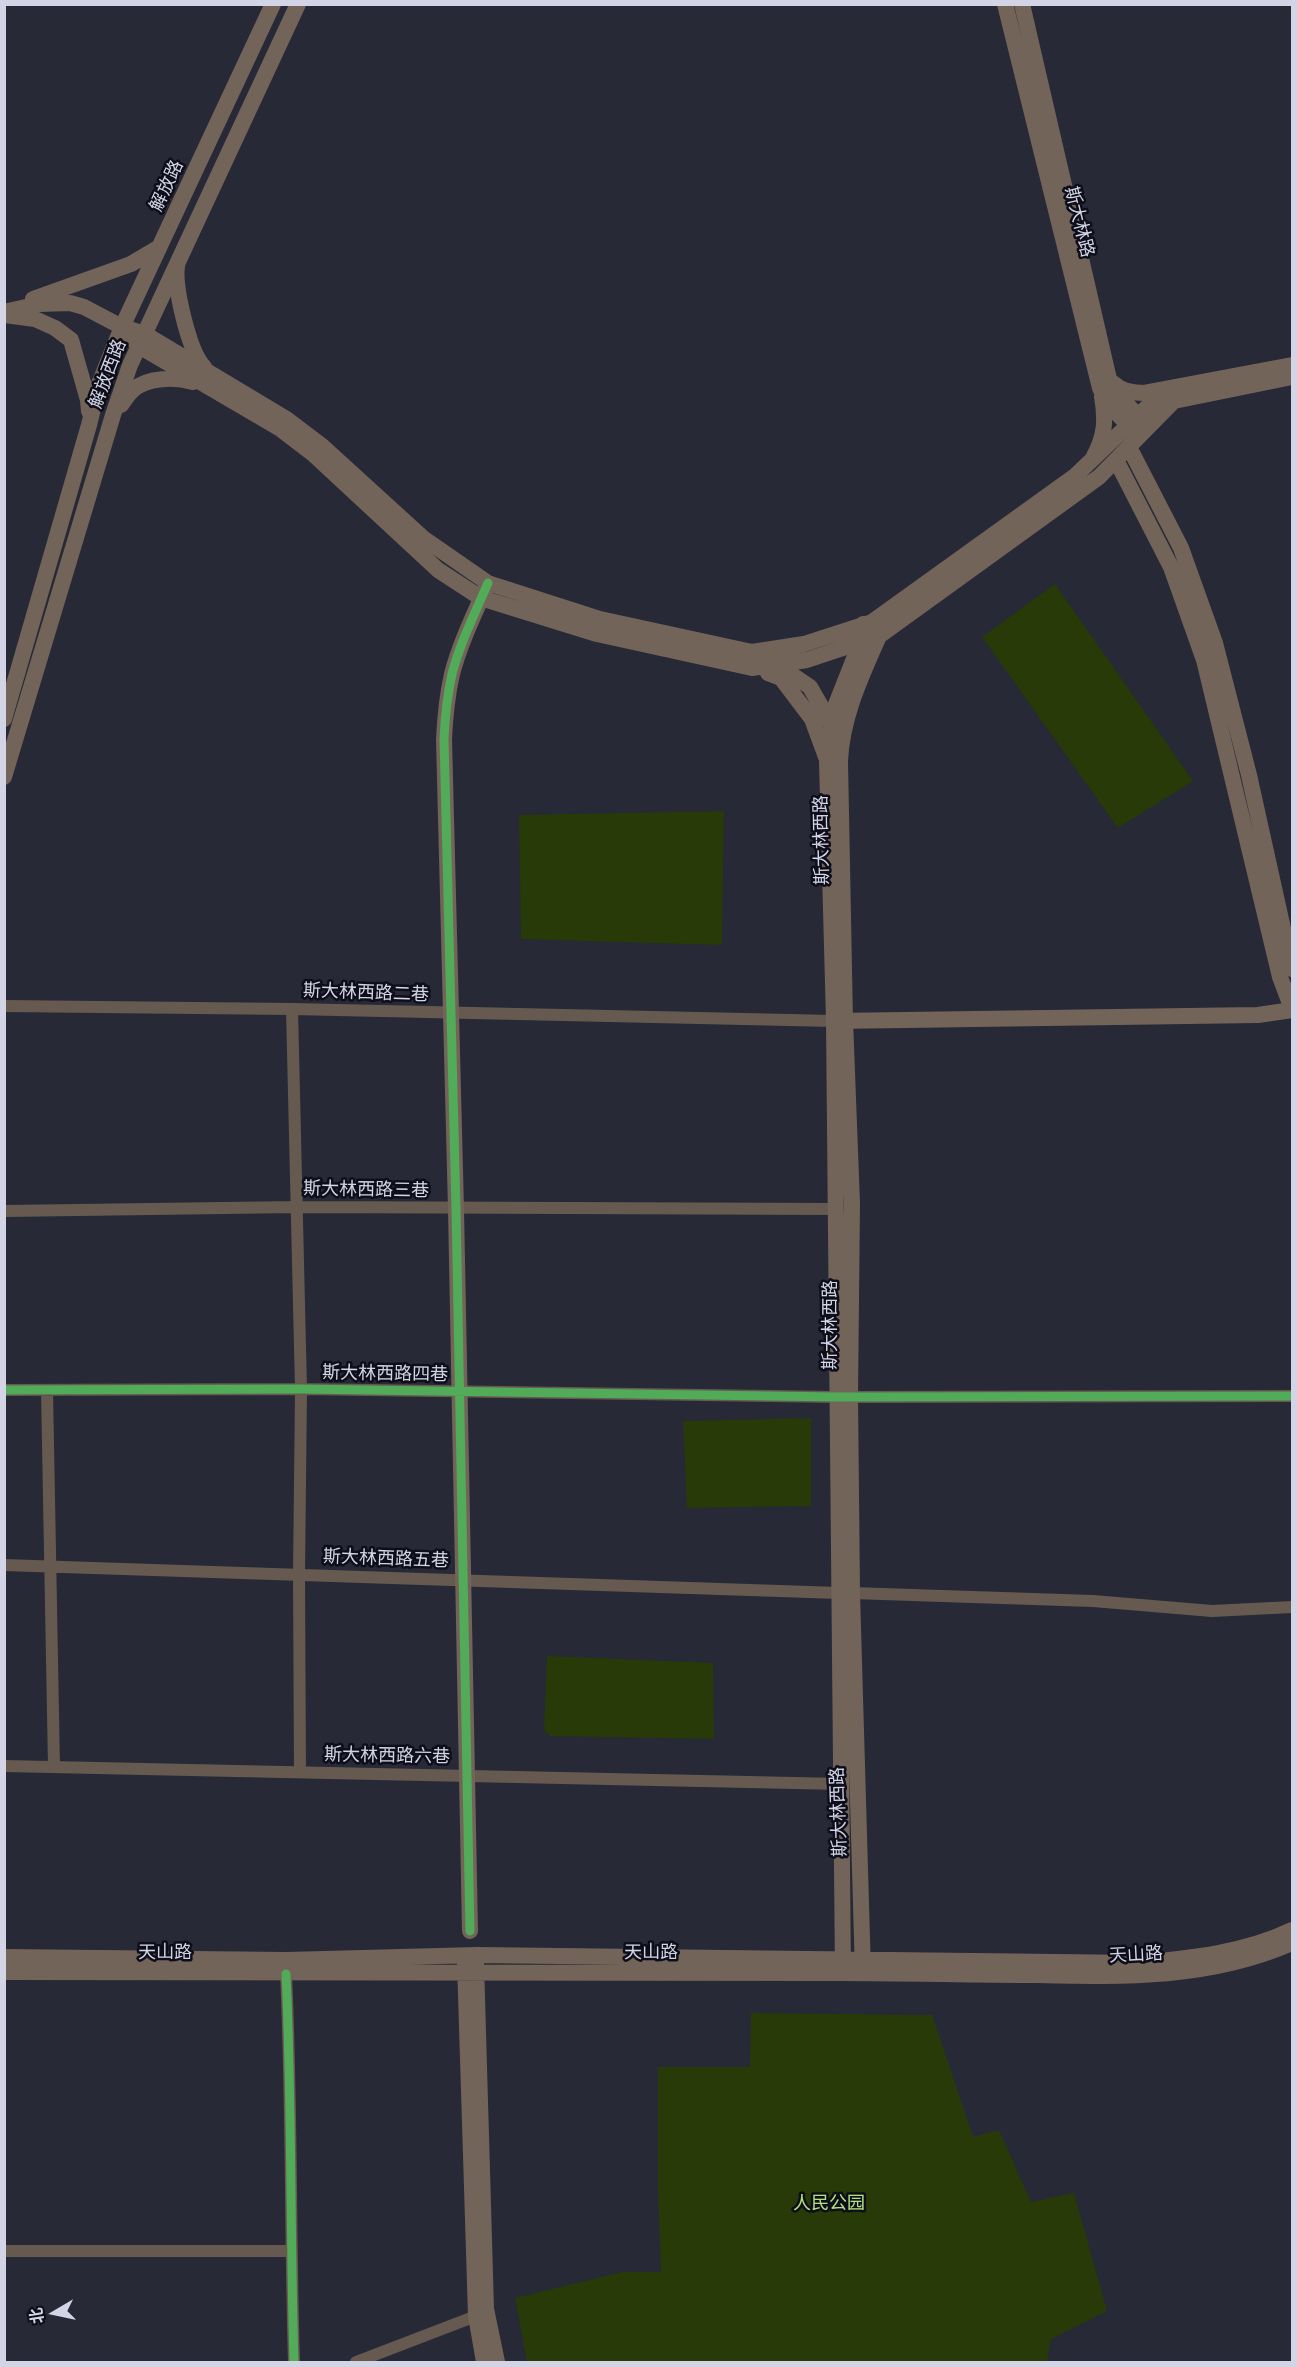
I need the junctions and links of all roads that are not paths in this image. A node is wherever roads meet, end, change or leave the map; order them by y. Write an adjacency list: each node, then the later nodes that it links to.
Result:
1 (273, 4): 5 (main road, 解放路)
2 (298, 4): 6 (main road, 解放西路)
3 (1005, 4): 13 (main road, 斯大林路)
4 (1022, 4): 13 (main road, 斯大林路)
5 (159, 248): 7 (main road); 8 (main road, 解放路)
6 (179, 258): 9 (main road, 解放西路); 12 (main road)
7 (4, 313): 8 (main road); 17 (main road)
8 (122, 327): 9 (main road); 14 (main road, 解放路)
9 (142, 340): 12 (main road); 16 (main road, 解放西路)
10 (1293, 365): 15 (main road)
11 (1293, 377): 15 (main road)
12 (210, 380): 16 (main road); 21 (main road)
13 (1104, 383): 15 (main road); 18 (main road, 斯大林路); 20 (main road)
14 (99, 384): 17 (main road, 解放西路)
15 (1169, 396): 18 (main road)
16 (113, 415): 30 (main road, 解放西路)
17 (89, 425): 26 (main road, 解放西路)
18 (1137, 430): 19 (main road); 20 (main road); 31 (main road, 斯大林路)
19 (1116, 460): 23 (main road); 34 (main road)
20 (1089, 465): 22 (main road)
21 (484, 590): 24 (main road); 35 (main road)
22 (862, 633): 23 (main road); 24 (main road); 25 (main road); 27 (main road)
23 (879, 636): 28 (main road)
24 (752, 660): 25 (main road); 29 (main road)
25 (776, 663): 27 (main road)
26 (4, 719)
27 (833, 724): 28 (main road); 29 (main road)
28 (841, 750): 36 (main road, 斯大林西路)
29 (827, 761): 36 (main road, 斯大林西路)
30 (4, 777)
31 (1293, 969)
32 (4, 1006): 33 (street, 斯大林西路二巷)
33 (292, 1009): 35 (street, 斯大林西路二巷); 37 (street)
34 (1293, 1010): 36 (main road)
35 (450, 1014): 36 (street, 斯大林西路二巷); 38 (main road)
36 (839, 1020): 39 (main road, 斯大林西路); 45 (main road, 斯大林西路)
37 (297, 1207): 38 (street, 斯大林西路三巷); 40 (street, 斯大林西路三巷); 41 (street)
38 (456, 1209): 39 (street, 斯大林西路三巷); 44 (main road)
39 (836, 1209): 45 (main road, 斯大林西路)
40 (4, 1211)
41 (301, 1389): 43 (street, 斯大林西路四巷); 44 (street, 斯大林西路四巷); 49 (street)
42 (4, 1390): 43 (street, 斯大林西路四巷)
43 (47, 1390): 48 (street)
44 (459, 1392): 45 (street, 斯大林西路四巷); 50 (main road)
45 (844, 1396): 46 (street, 斯大林西路四巷); 51 (main road, 斯大林西路)
46 (1293, 1396)
47 (4, 1565): 48 (street, 斯大林西路五巷)
48 (51, 1566): 49 (street, 斯大林西路五巷); 54 (street)
49 (298, 1575): 50 (street, 斯大林西路五巷); 55 (street)
50 (462, 1580): 51 (street, 斯大林西路五巷); 56 (main road)
51 (846, 1593): 52 (street, 斯大林西路五巷); 57 (main road, 斯大林西路); 63 (main road, 斯大林西路)
52 (1293, 1607)
53 (4, 1766): 54 (street, 斯大林西路六巷)
54 (54, 1767): 55 (street, 斯大林西路六巷)
55 (300, 1772): 56 (street, 斯大林西路六巷)
56 (466, 1776): 57 (street, 斯大林西路六巷); 60 (main road)
57 (841, 1784): 62 (main road, 斯大林西路)
58 (1293, 1930): 63 (main road, 天山路)
59 (1293, 1942): 63 (main road, 天山路)
60 (471, 1955): 61 (main road, 天山路); 62 (main road, 天山路); 65 (main road)
61 (4, 1957)
62 (844, 1966): 63 (main road, 天山路); 65 (main road, 天山路)
63 (863, 1966)
64 (4, 1972): 66 (main road, 天山路)
65 (470, 1973): 66 (main road, 天山路); 69 (main road); 73 (main road)
66 (286, 1974): 67 (street)
67 (291, 2251): 68 (street); 70 (street)
68 (4, 2252)
69 (476, 2316): 71 (street); 72 (main road)
70 (294, 2362)
71 (361, 2362)
72 (484, 2362)
73 (496, 2362)

